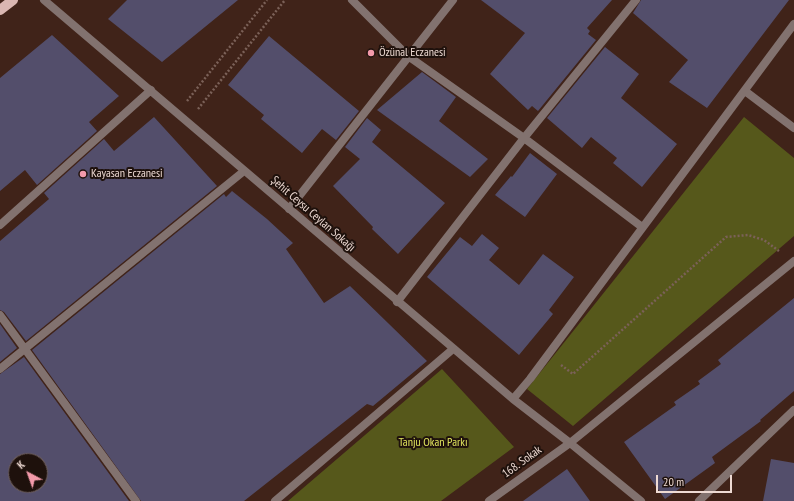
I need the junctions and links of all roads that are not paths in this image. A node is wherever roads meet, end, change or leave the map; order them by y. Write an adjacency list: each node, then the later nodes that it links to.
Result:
1 (13, 0): 6 (main road)
2 (44, 0): 9 (street, Şehit Ceysu Ceylan Sokağı)
3 (352, 0): 8 (street)
4 (453, 0): 8 (street)
5 (636, 0): 12 (street)
6 (0, 10)
7 (794, 24): 10 (street)
8 (408, 56): 12 (street); 14 (street)
9 (151, 90): 13 (street, Şehit Ceysu Ceylan Sokağı); 15 (street)
10 (744, 91): 11 (street); 16 (street)
11 (794, 128)
12 (524, 138): 16 (street); 18 (street)
13 (244, 170): 14 (street, Şehit Ceysu Ceylan Sokağı); 20 (street)
14 (289, 210): 18 (street, Şehit Ceysu Ceylan Sokağı)
15 (0, 225)
16 (642, 227): 23 (street)
17 (793, 261): 25 (street, 168. Sokak)
18 (397, 302): 21 (street, Şehit Ceysu Ceylan Sokağı)
19 (0, 315): 20 (street)
20 (24, 349): 22 (street); 26 (street)
21 (453, 349): 23 (street, Şehit Ceysu Ceylan Sokağı); 27 (street)
22 (0, 369)
23 (513, 399): 25 (street, Şehit Ceysu Ceylan Sokağı)
24 (794, 410): 30 (street)
25 (570, 443): 28 (street, 168. Sokak); 29 (street, Şehit Ceysu Ceylan Sokağı)
26 (136, 501)
27 (274, 501)
28 (489, 501)
29 (641, 501)
30 (699, 501)

